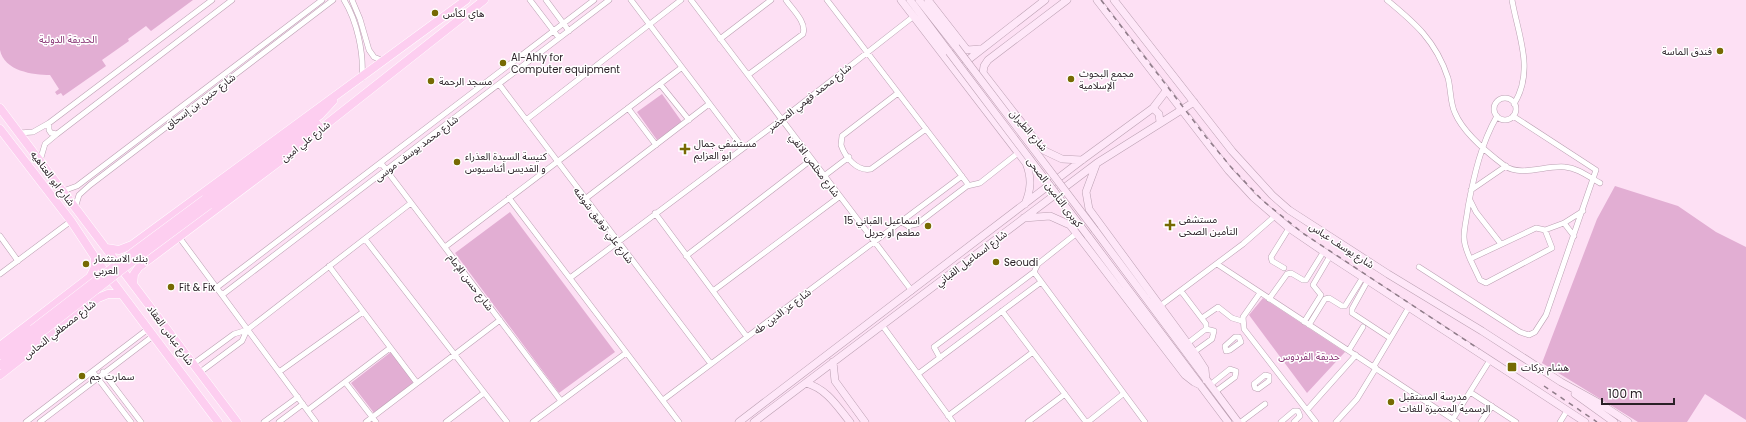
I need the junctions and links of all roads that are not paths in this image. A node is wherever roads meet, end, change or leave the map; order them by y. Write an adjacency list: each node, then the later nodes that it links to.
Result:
1 (212, 0): 67 (street)
2 (232, 0): 71 (street)
3 (322, 0): 91 (street, شارع حنين بن إسحاق)
4 (333, 0): 95 (street, شارع حنين بن إسحاق)
5 (344, 0): 41 (street)
6 (352, 0): 39 (street)
7 (466, 0): 42 (main road, شارع علي امين)
8 (484, 0): 53 (main road, شارع علي امين)
9 (530, 0): 32 (street)
10 (546, 0): 30 (street)
11 (594, 0): 30 (street, شارع محمد يوسف موسى)
12 (609, 0): 33 (street, شارع محمد يوسف موسى)
13 (631, 0): 31 (street)
14 (682, 0): 31 (street)
15 (691, 0): 35 (street, شارع مخلص الالفي)
16 (771, 0): 35 (street)
17 (786, 0): 45 (street)
18 (827, 0): 40 (street)
19 (901, 0): 29 (main road)
20 (910, 0): 37 (main road, كوبرى التأمين الصحى)
21 (919, 0): 37 (main road, كوبرى التأمين الصحى)
22 (928, 0): 38 (main road)
23 (1045, 0): 36 (main road)
24 (1067, 0): 75 (main road, شارع الطيران)
25 (1097, 0): 50 (main road, شارع يوسف عباس)
26 (1114, 0): 54 (main road, شارع يوسف عباس)
27 (1387, 0): 73 (street)
28 (1512, 0): 56 (street)
29 (914, 16): 40 (street, شارع محمد فهمي المحضر); 43 (main road)
30 (563, 23): 32 (street, شارع محمد يوسف موسى); 33 (street)
31 (649, 25): 44 (street); 63 (street)
32 (554, 30): 34 (street); 82 (street, شارع محمد يوسف موسى)
33 (569, 31): 34 (street, شارع محمد يوسف موسى)
34 (559, 38): 48 (street, شارع محمد يوسف موسى)
35 (720, 39): 45 (street, شارع مخلص الالفي)
36 (981, 49): 38 (main road); 46 (main road)
37 (952, 50): 207 (main road, كوبرى التأمين الصحى, bridge); 207 (main road, كوبرى التأمين الصحى, bridge)
38 (967, 50): 43 (main road)
39 (370, 52): 41 (street); 42 (street)
40 (867, 53): 51 (street); 65 (street, شارع محمد فهمي المحضر)
41 (362, 58): 47 (street)
42 (384, 61): 47 (main road, شارع علي امين)
43 (950, 62): 46 (main road)
44 (681, 68): 49 (street); 55 (street)
45 (748, 75): 65 (street, شارع مخلص الالفي)
46 (960, 76): 76 (main road)
47 (362, 78): 52 (main road, شارع علي امين)
48 (499, 84): 63 (street, شارع علي توفيق شوشه); 86 (street, شارع محمد يوسف موسى)
49 (660, 84): 58 (street); 64 (street)
50 (1166, 91): 59 (main road, شارع اسماعيل القباني); 60 (main road, شارع يوسف عباس)
51 (898, 93): 69 (street); 77 (street)
52 (339, 95): 100 (main road); 119 (main road, شارع علي امين)
53 (364, 95): 100 (main road); 118 (main road, شارع علي امين)
54 (1194, 102): 60 (main road, شارع اسماعيل القباني); 204 (main road, شارع يوسف عباس)
55 (709, 104): 64 (street); 74 (street)
56 (1514, 104): 61 (street); 62 (street)
57 (0, 108): 70 (main road, شارع ابو العتاهيه)
58 (628, 108): 72 (street); 81 (street)
59 (1153, 108): 66 (main road); 79 (main road, شارع اسماعيل القباني)
60 (1181, 110): 66 (main road, شارع اسماعيل القباني); 107 (main road, شارع يوسف عباس)
61 (1497, 116): 62 (street); 73 (street)
62 (1513, 116): 89 (street)
63 (526, 120): 81 (street, شارع علي توفيق شوشه)
64 (689, 120): 72 (street)
65 (781, 120): 74 (street, شارع محمد فهمي المحضر); 78 (street, شارع مخلص الالفي)
66 (1160, 122): 83 (main road, شارع اسماعيل القباني)
67 (49, 123): 70 (street); 71 (street)
68 (0, 129): 109 (main road, شارع ابو العتاهيه)
69 (926, 130): 77 (street); 88 (street)
70 (19, 133): 80 (main road, شارع ابو العتاهيه)
71 (57, 134): 80 (street)
72 (656, 145): 98 (street)
73 (1483, 146): 85 (street); 93 (street)
74 (743, 148): 106 (street, شارع محمد فهمي المحضر)
75 (1043, 150): 79 (main road, شارع الطيران); 84 (main road)
76 (1018, 153): 84 (main road); 92 (street)
77 (849, 157): 87 (street)
78 (812, 160): 87 (street, شارع مخلص الالفي); 129 (street)
79 (1082, 160): 102 (main road, شارع اسماعيل القباني)
80 (40, 161): 94 (main road, شارع ابو العتاهيه)
81 (558, 162): 97 (street); 98 (street, شارع علي توفيق شوشه)
82 (381, 163): 86 (street, شارع حسن الإمام); 147 (street, شارع محمد يوسف موسى)
83 (1097, 163): 104 (main road); 108 (main road, شارع اسماعيل القباني)
84 (1026, 164): 102 (main road)
85 (1506, 166): 89 (street); 93 (street)
86 (386, 170): 101 (street, شارع حسن الإمام); 153 (street, شارع محمد يوسف موسى)
87 (824, 176): 96 (street, شارع مخلص الالفي)
88 (962, 176): 92 (street); 110 (street, شارع عز الدين طه)
89 (1593, 179): 90 (street); 105 (street)
90 (1600, 183)
91 (77, 186): 94 (street, شارع حنين بن إسحاق); 95 (street)
92 (967, 186): 110 (street)
93 (1471, 190): 99 (street)
94 (63, 191): 103 (main road, شارع ابو العتاهيه)
95 (82, 192): 103 (street, شارع حنين بن إسحاق)
96 (839, 197): 122 (street, شارع مخلص الالفي); 148 (street)
97 (509, 198): 124 (street); 141 (street)
98 (585, 199): 121 (street, شارع علي توفيق شوشه)
99 (1470, 199): 123 (street); 131 (street)
100 (207, 202): 168 (main road, bridge)
101 (411, 203): 120 (street); 124 (street, شارع حسن الإمام)
102 (1024, 206): 149 (main road, شارع اسماعيل القباني)
103 (75, 208): 125 (main road, شارع ابو العتاهيه)
104 (1089, 209): 112 (main road); 156 (main road)
105 (1583, 210): 111 (street); 117 (street)
106 (655, 213): 121 (street, شارع محمد فهمي المحضر); 129 (street)
107 (1275, 216): 113 (main road, شارع يوسف عباس); 133 (street)
108 (1024, 218): 112 (main road); 164 (main road, شارع اسماعيل القباني)
109 (71, 221): 128 (main road, شارع ابو العتاهيه); 132 (street)
110 (900, 221): 122 (street, شارع عز الدين طه)
111 (1564, 223): 114 (street); 117 (street)
112 (1070, 224): 115 (main road)
113 (1289, 228): 127 (main road, شارع يوسف عباس); 137 (street)
114 (1545, 230): 123 (street); 131 (street)
115 (1077, 233): 138 (street); 207 (main road)
116 (0, 236): 132 (street)
117 (1574, 236): 136 (street)
118 (179, 237): 126 (main road, شارع علي امين); 147 (street)
119 (141, 238): 125 (main road, شارع علي امين); 126 (main road)
120 (365, 239): 135 (street); 181 (street)
121 (617, 242): 141 (street, شارع محمد فهمي المحضر); 189 (street, شارع علي توفيق شوشه)
122 (874, 242): 149 (street, شارع مخلص الالفي); 171 (street, شارع عز الدين طه)
123 (1501, 244): 131 (street)
124 (445, 247): 161 (street, شارع حسن الإمام)
125 (106, 248): 130 (main road, شارع عباس العقاد)
126 (156, 254): 145 (main road, شارع علي امين)
127 (1327, 254): 142 (main road, شارع يوسف عباس); 154 (street); 163 (street)
128 (95, 256): 134 (main road, شارع عباس العقاد); 146 (main road)
129 (686, 256): 148 (street)
130 (113, 257): 134 (main road); 140 (main road, شارع عباس العقاد)
131 (1470, 259)
132 (18, 261): 139 (street)
133 (1217, 264): 150 (street); 151 (street)
134 (100, 266): 144 (main road, شارع عباس العقاد)
135 (329, 266): 159 (street); 167 (street)
136 (1419, 267)
137 (1284, 268)
138 (1034, 272): 143 (street); 185 (street)
139 (0, 274)
140 (127, 276): 144 (main road); 145 (main road, شارع عباس العقاد)
141 (570, 278): 178 (street)
142 (1366, 278): 157 (main road, شارع يوسف عباس); 163 (street); 173 (street)
143 (1041, 282): 158 (street); 214 (street)
144 (114, 284): 152 (main road, شارع عباس العقاد)
145 (134, 284): 188 (main road, شارع عباس العقاد)
146 (77, 288): 155 (main road); 175 (main road)
147 (216, 288): 153 (street)
148 (713, 291): 171 (street)
149 (912, 291): 244 (main road, شارع اسماعيل القباني)
150 (1181, 291): 156 (street); 160 (street)
151 (1260, 293): 154 (street); 162 (street)
152 (121, 294): 155 (main road, شارع مصطفي النحاس); 169 (main road, شارع عباس العقاد)
153 (222, 295): 167 (street)
154 (1269, 299): 163 (street)
155 (88, 306): 200 (main road, شارع مصطفي النحاس)
156 (1160, 306): 174 (main road)
157 (1409, 307): 173 (street); 186 (main road, شارع يوسف عباس)
158 (1002, 311): 179 (street); 185 (street)
159 (363, 312): 176 (street); 196 (street)
160 (1202, 318): 162 (street); 166 (street)
161 (500, 320): 181 (street); 218 (street, شارع حسن الإمام)
162 (1242, 321): 170 (street)
163 (1306, 323): 177 (street)
164 (882, 325): 187 (main road, شارع اسماعيل القباني); 199 (street)
165 (1364, 327): 177 (street)
166 (1206, 329): 174 (street); 180 (street)
167 (247, 330): 184 (street); 193 (street); 196 (street)
168 (36, 332): 182 (main road); 190 (main road)
169 (151, 333): 191 (street); 198 (street); 234 (main road, شارع عباس العقاد)
170 (1247, 333): 172 (street); 194 (street)
171 (747, 337): 189 (street, شارع عز الدين طه)
172 (1240, 338)
173 (1390, 338): 192 (street)
174 (1188, 343): 180 (main road)
175 (0, 346)
176 (390, 348): 203 (street); 205 (street)
177 (1349, 350): 183 (street)
178 (626, 352): 217 (street); 218 (street)
179 (1033, 352): 213 (street); 227 (street)
180 (1194, 352): 207 (main road)
181 (454, 354): 205 (street); 211 (street)
182 (0, 355)
183 (1356, 355): 192 (street); 222 (street)
184 (201, 358): 188 (street); 193 (street)
185 (940, 358): 199 (street)
186 (1490, 360): 210 (street); 215 (main road, شارع يوسف عباس)
187 (833, 362): 206 (main road, شارع اسماعيل القباني); 208 (main road)
188 (193, 364): 197 (main road, شارع عباس العقاد)
189 (711, 364): 217 (street, شارع عز الدين طه)
190 (0, 365)
191 (99, 367): 195 (street); 198 (street)
192 (1375, 367): 229 (street); 257 (street)
193 (206, 368): 197 (street)
194 (1276, 370): 201 (street); 222 (street)
195 (93, 372): 202 (street); 231 (street)
196 (279, 372): 216 (street)
197 (199, 373): 235 (main road, شارع عباس العقاد)
198 (104, 374): 202 (street); 225 (street)
199 (918, 374): 227 (street)
200 (0, 375)
201 (1269, 376)
202 (98, 378): 230 (street); 232 (street)
203 (345, 382): 223 (street); 228 (street)
204 (1561, 382): 263 (main road); 264 (main road, شارع يوسف عباس)
205 (417, 383): 228 (street)
206 (806, 383): 212 (main road); 245 (main road, شارع اسماعيل القباني)
207 (1206, 383): 209 (main road); 209 (street); 252 (main road)
208 (837, 386): 212 (main road); 247 (main road)
209 (1215, 392): 253 (main road)
210 (1470, 392): 221 (street); 229 (street)
211 (484, 393): 240 (street); 241 (street)
212 (828, 394): 246 (main road)
213 (1065, 394): 249 (street); 250 (street)
214 (1123, 394): 250 (street); 251 (street)
215 (1543, 394): 226 (main road, شارع يوسف عباس); 262 (main road)
216 (298, 397): 219 (street); 236 (street)
217 (663, 400): 243 (street)
218 (561, 401): 242 (street)
219 (303, 404): 223 (street); 237 (street)
220 (1265, 404): 253 (street)
221 (1492, 406): 258 (street); 259 (street)
222 (1306, 409): 224 (street); 256 (street)
223 (308, 410): 238 (street)
224 (1300, 412): 254 (street); 255 (street)
225 (135, 414): 230 (street); 233 (street)
226 (1565, 414): 260 (street); 261 (main road, شارع يوسف عباس)
227 (948, 416): 248 (street)
228 (374, 420): 239 (street)
229 (1455, 420)
230 (128, 421)
231 (26, 422)
232 (40, 422)
233 (141, 422)
234 (218, 422)
235 (237, 422)
236 (264, 422)
237 (279, 422)
238 (316, 422)
239 (366, 422)
240 (446, 422)
241 (507, 422)
242 (533, 422)
243 (679, 422)
244 (739, 422)
245 (754, 422)
246 (850, 422)
247 (865, 422)
248 (953, 422)
249 (1028, 422)
250 (1087, 422)
251 (1145, 422)
252 (1228, 422)
253 (1239, 422)
254 (1281, 422)
255 (1294, 422)
256 (1316, 422)
257 (1336, 422)
258 (1481, 422)
259 (1516, 422)
260 (1560, 422)
261 (1578, 422)
262 (1585, 422)
263 (1614, 422)
264 (1628, 422)

